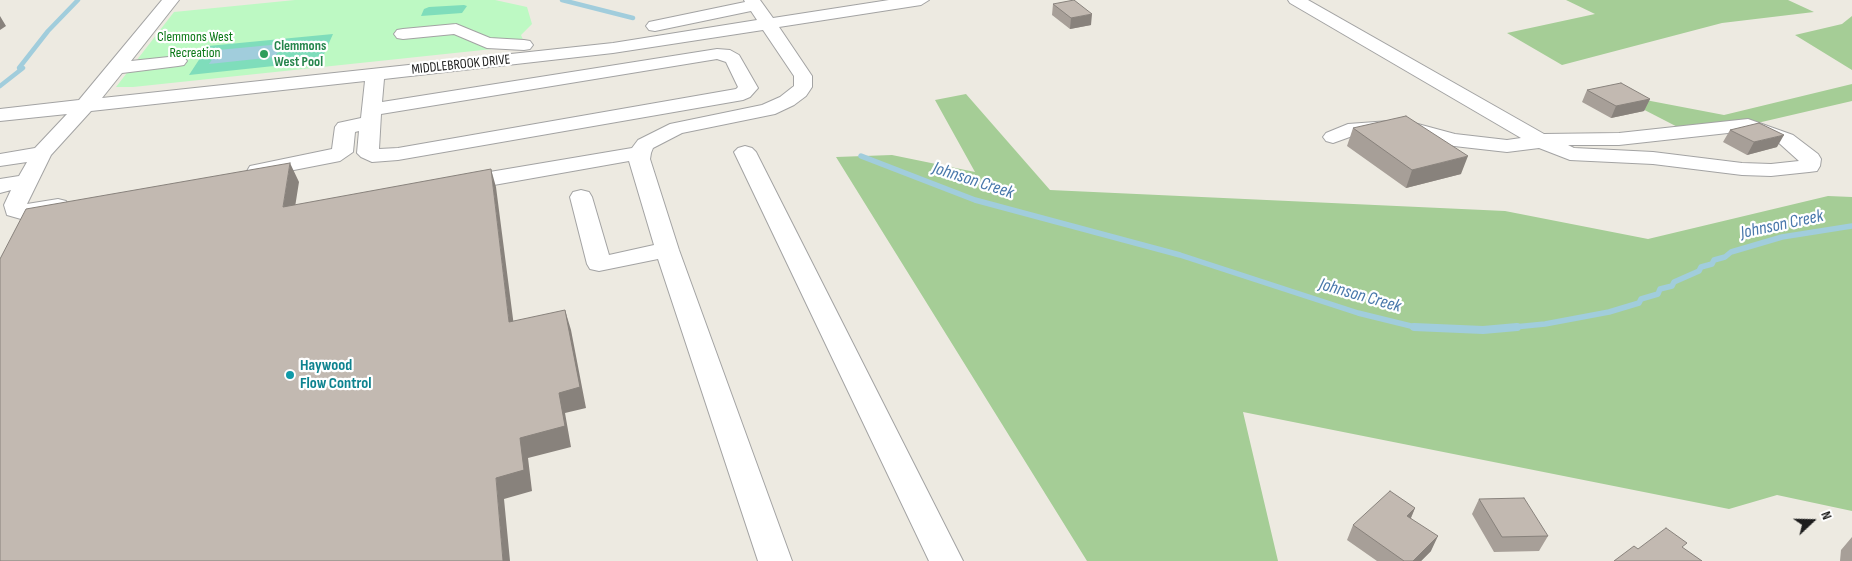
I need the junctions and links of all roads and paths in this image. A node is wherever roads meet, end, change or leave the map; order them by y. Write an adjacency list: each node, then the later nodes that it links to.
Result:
1 (171, 0): 8 (street)
2 (921, 0): 5 (street, MIDDLEBROOK DRIVE)
3 (1296, 0): 14 (street)
4 (754, 2): 5 (street); 6 (street)
5 (768, 24): 9 (street, MIDDLEBROOK DRIVE); 17 (street)
6 (403, 34)
7 (178, 61): 8 (street)
8 (117, 68): 10 (street)
9 (375, 74): 10 (street, MIDDLEBROOK DRIVE); 12 (street)
10 (86, 105): 11 (street, MIDDLEBROOK DRIVE); 16 (street)
11 (0, 114)
12 (371, 116): 12 (street); 19 (street)
13 (1333, 137): 14 (street)
14 (1541, 142): 14 (street)
15 (745, 152): 27 (street)
16 (42, 153): 18 (street); 20 (street)
17 (640, 153): 22 (street); 25 (street)
18 (0, 160)
19 (236, 175)
20 (27, 181): 21 (street); 24 (street)
21 (0, 186)
22 (440, 188)
23 (581, 197): 25 (street)
24 (80, 202)
25 (667, 250): 26 (street)
26 (775, 561)
27 (946, 561)

